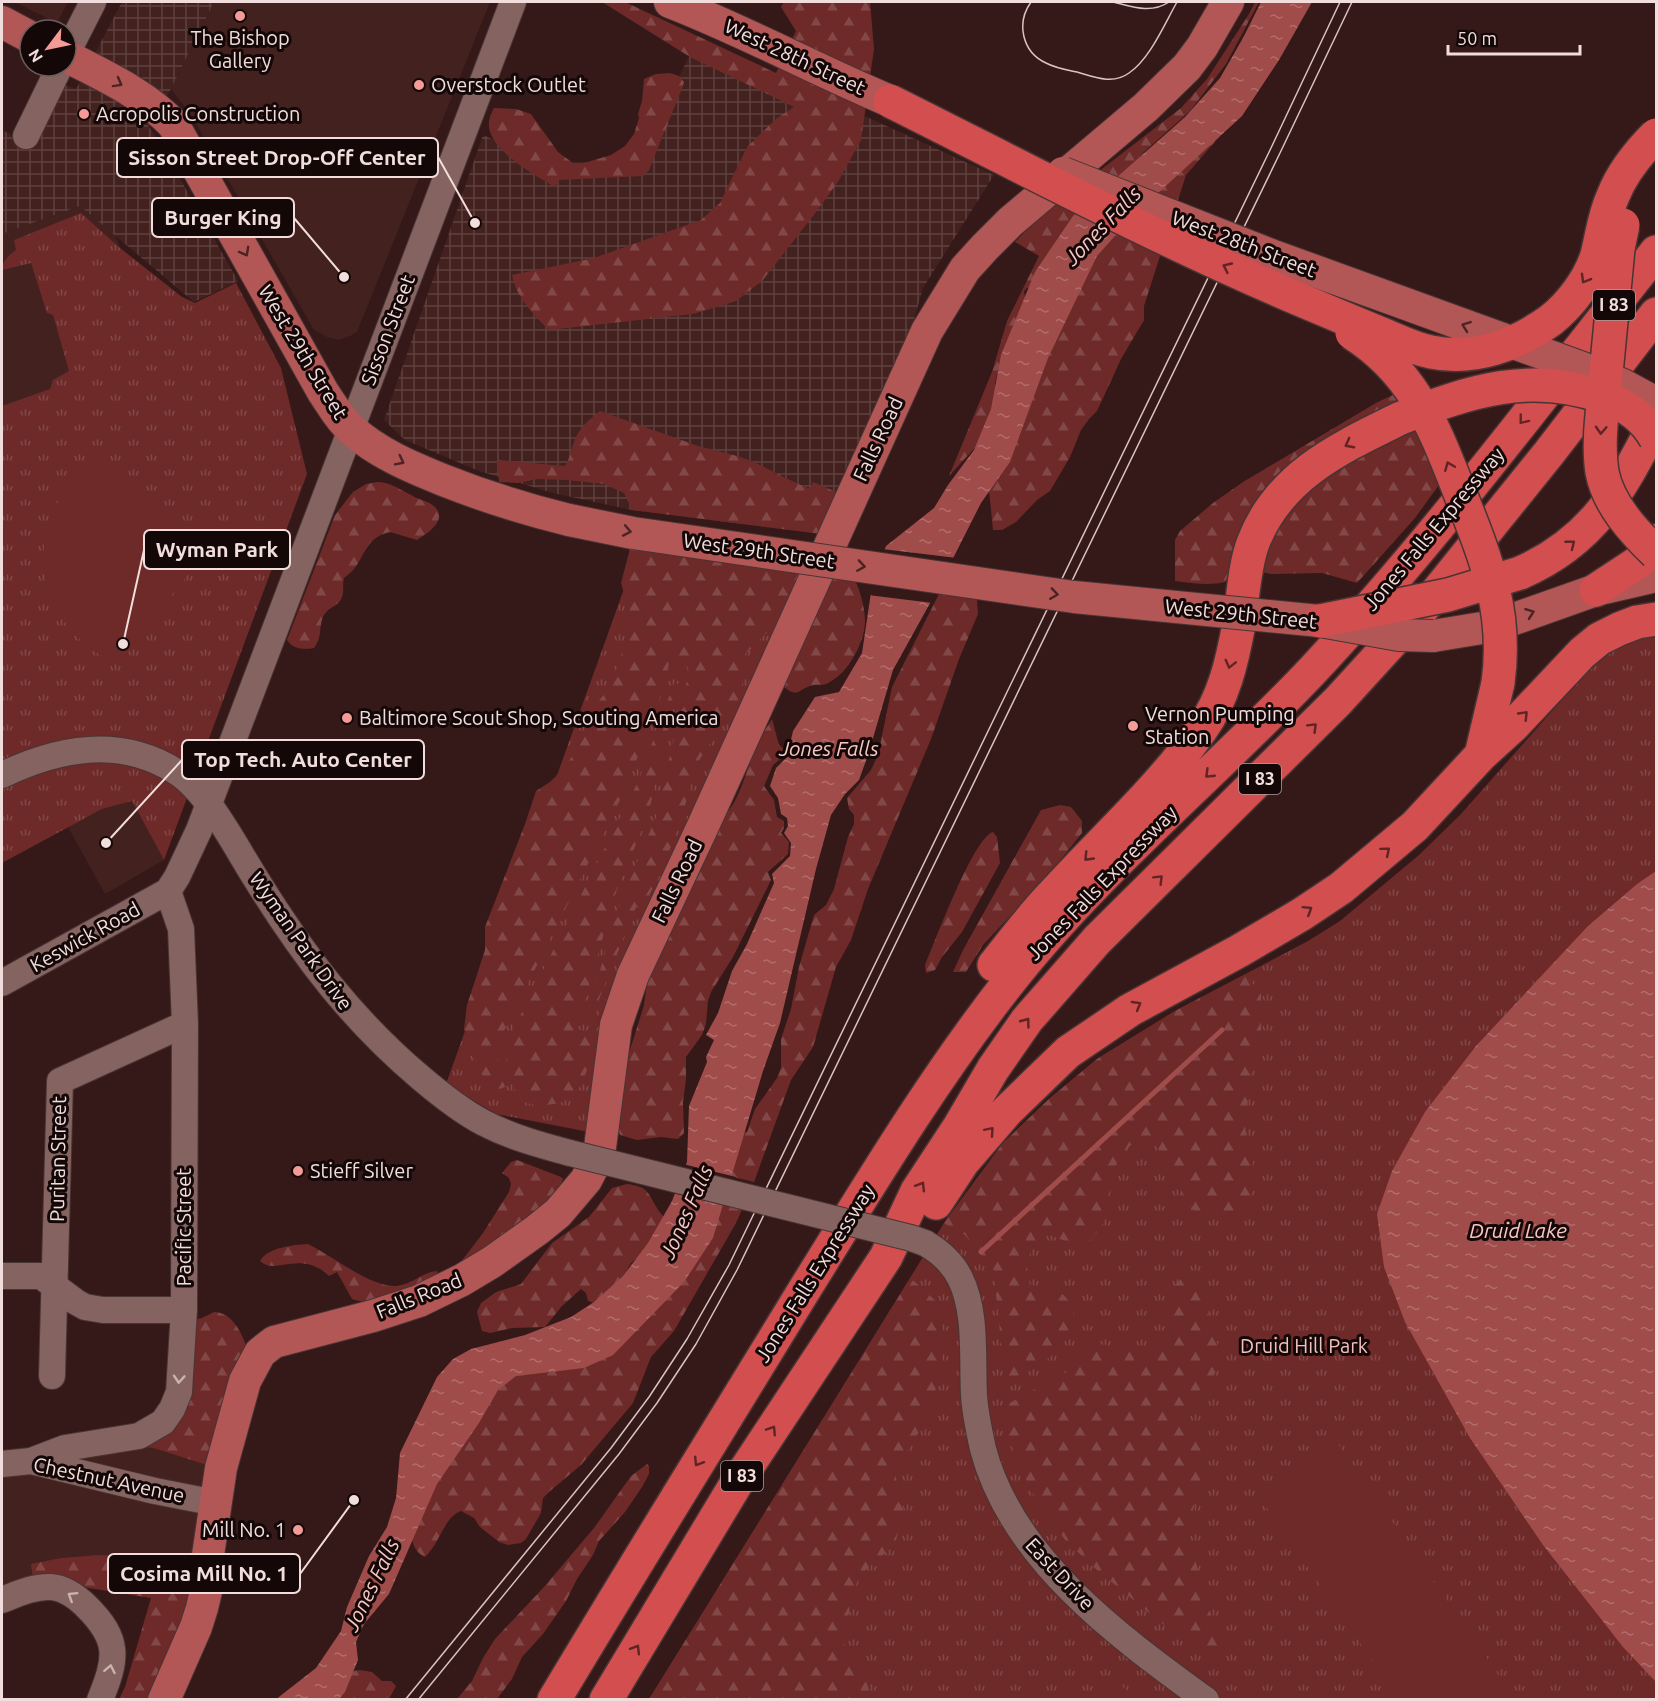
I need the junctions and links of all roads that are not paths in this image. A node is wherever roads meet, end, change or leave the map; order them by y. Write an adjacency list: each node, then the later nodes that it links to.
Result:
1 (93, 2): 7 (street)
2 (513, 2): 21 (street, Sisson Street)
3 (670, 2): 10 (main road, West 28th Street)
4 (1228, 2): 44 (main road, Falls Road)
5 (2, 22): 6 (main road)
6 (18, 31)
7 (78, 31)
8 (78, 62): 21 (main road, West 29th Street, one-way to 21)
9 (54, 78): 12 (street)
10 (890, 101): 15 (highway, one-way to 10, bridge); 17 (main road, West 28th Street, one-way to 10, bridge)
11 (1656, 135): 15 (highway, one-way to 15, bridge)
12 (26, 136)
13 (1656, 150): 24 (highway, one-way to 24, bridge)
14 (1656, 252): 31 (highway, Jones Falls Expressway / I 83, one-way to 31)
15 (1280, 291): 29 (highway, one-way to 15, bridge)
16 (1656, 314): 37 (highway, Jones Falls Expressway / I 83, one-way to 16)
17 (1581, 367): 18 (main road, West 28th Street, bridge); 19 (highway, bridge)
18 (1656, 403)
19 (1401, 418): 22 (highway, bridge); 31 (highway, one-way to 31)
20 (1656, 421): 28 (highway, one-way to 20, bridge)
21 (351, 430): 28 (main road, West 29th Street, one-way to 28, bridge); 32 (street, Sisson Street)
22 (1656, 439)
23 (1656, 541): 26 (highway)
24 (1656, 553)
25 (1656, 576): 26 (main road, West 29th Street)
26 (1596, 590): 28 (main road, West 29th Street, one-way to 26, bridge)
27 (1656, 619): 29 (highway, one-way to 27)
28 (1320, 621)
29 (1481, 755): 37 (highway, one-way to 29)
30 (2, 775): 32 (street, Wyman Park Drive)
31 (1172, 789): 45 (highway, Jones Falls Expressway / I 83, one-way to 45)
32 (208, 805): 33 (street, Sisson Street); 36 (street, Wyman Park Drive, bridge)
33 (168, 891): 34 (street, Keswick Road); 35 (street, Pacific Street)
34 (2, 983)
35 (185, 1024): 39 (street, Puritan Street); 40 (street, Pacific Street)
36 (925, 1243): 52 (street, East Drive)
37 (886, 1257): 51 (highway, Jones Falls Expressway / I 83, one-way to 37)
38 (2, 1276): 39 (street)
39 (54, 1285): 40 (street); 41 (street, Puritan Street)
40 (184, 1310): 42 (street, Pacific Street, one-way to 42)
41 (52, 1376)
42 (31, 1461): 43 (street, Chestnut Avenue); 44 (street, Chestnut Avenue)
43 (2, 1464)
44 (216, 1503): 48 (main road, Falls Road)
45 (650, 1540): 49 (highway); 50 (highway, Jones Falls Expressway / I 83)
46 (7, 1598): 47 (street, one-way to 46)
47 (100, 1700)
48 (164, 1700)
49 (529, 1700)
50 (554, 1700)
51 (606, 1700)
52 (1206, 1700)

